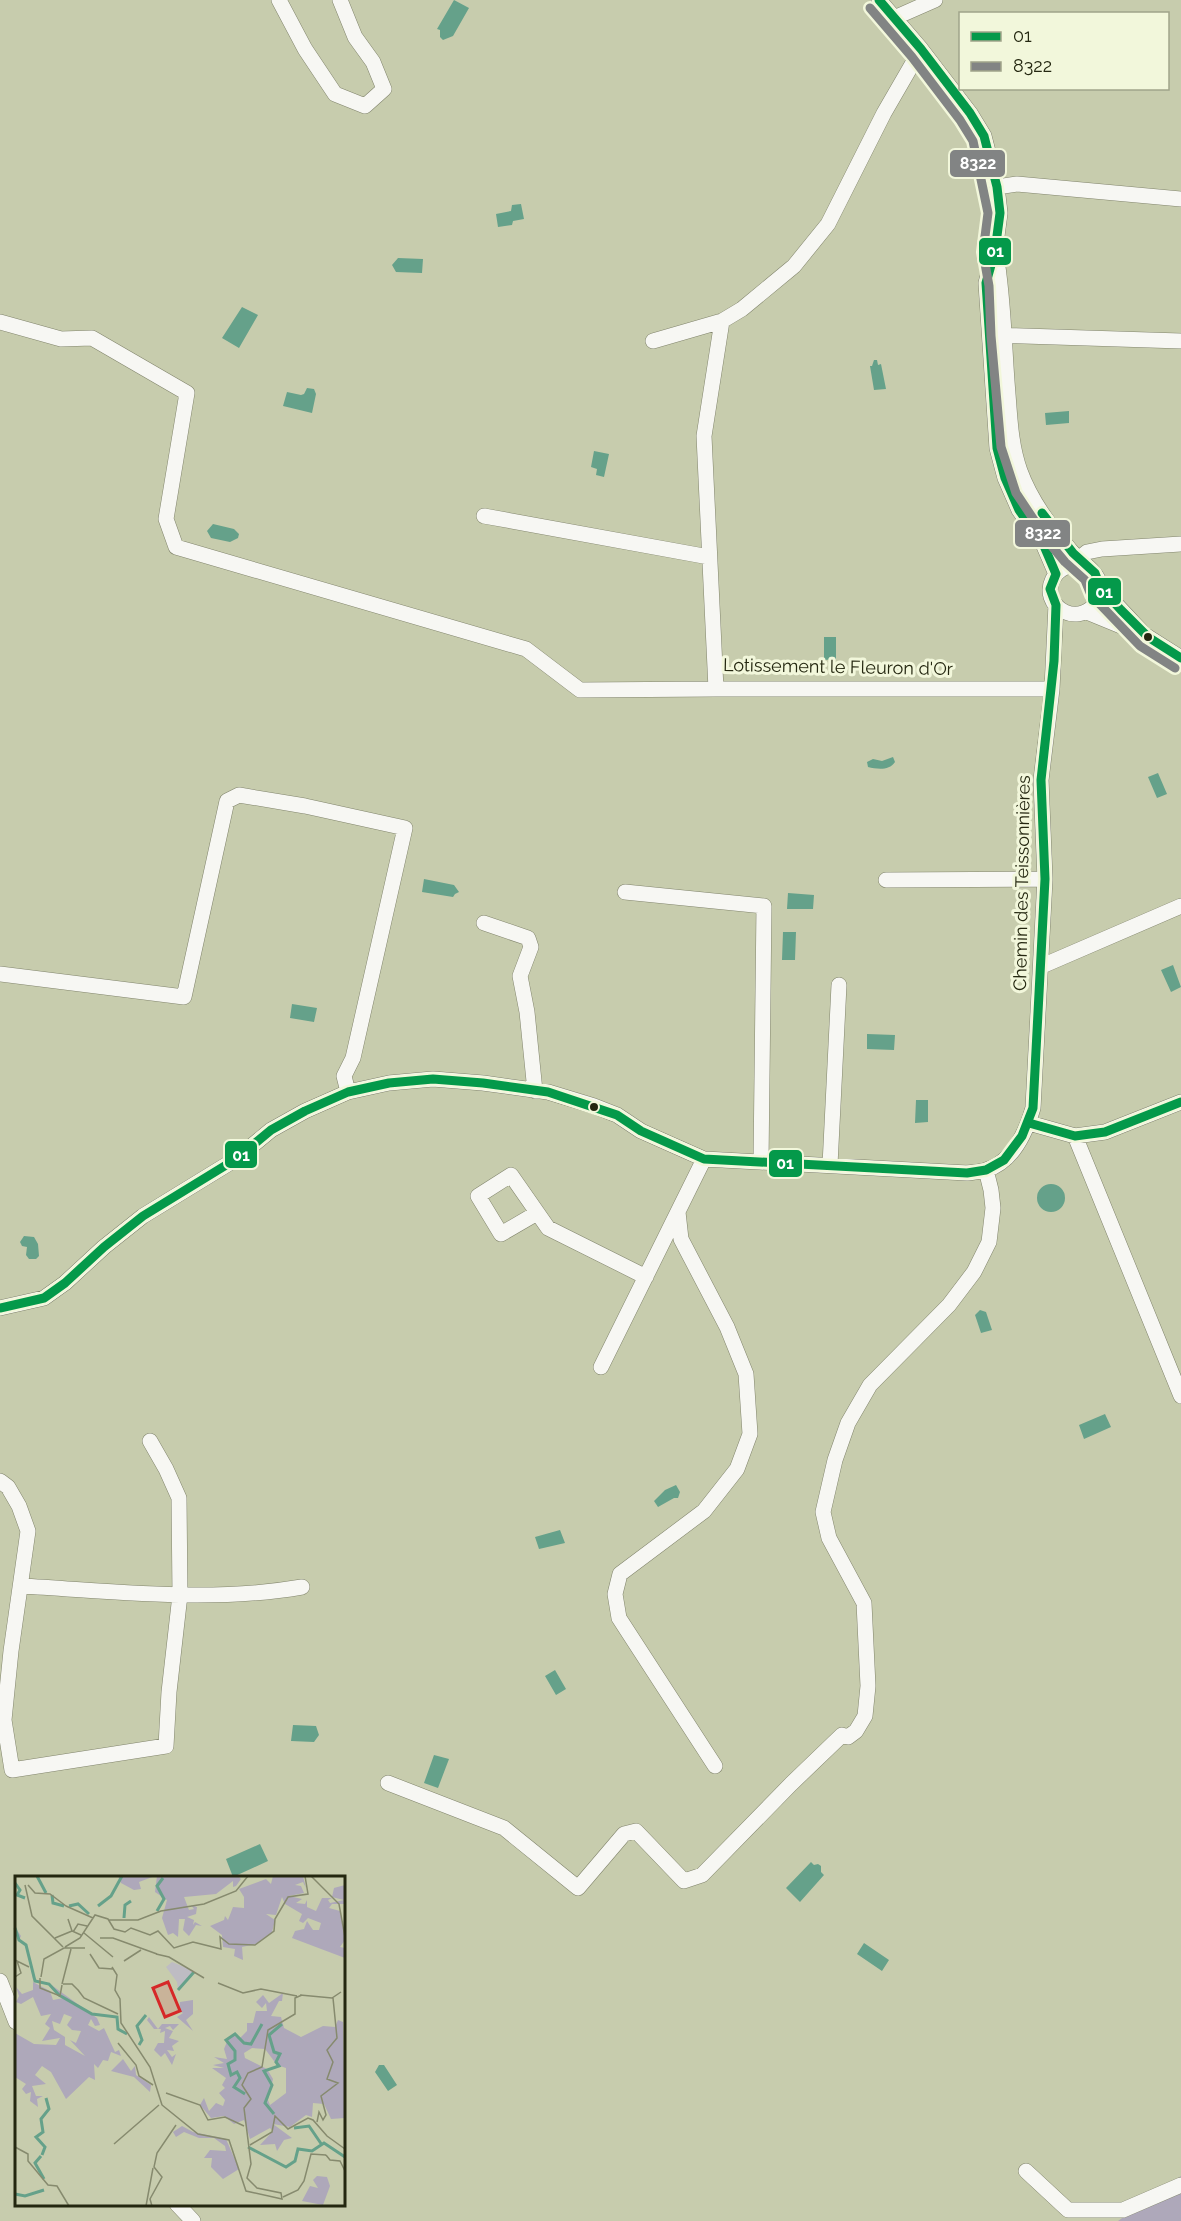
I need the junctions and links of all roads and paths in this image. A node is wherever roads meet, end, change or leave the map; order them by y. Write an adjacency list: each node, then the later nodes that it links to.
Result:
1 (279, 0): 2 (street)
2 (340, 0)
3 (879, 0): 5 (street)
4 (935, 0): 5 (street)
5 (894, 18): 6 (street)
6 (921, 49): 7 (street); 9 (street)
7 (997, 187): 8 (street); 11 (street)
8 (1181, 199)
9 (722, 321): 12 (street); 16 (street, Lotissement le Fleuron d'Or)
10 (0, 322): 25 (street)
11 (996, 335): 13 (street); 17 (street); 18 (street)
12 (653, 341)
13 (1181, 341)
14 (484, 516): 16 (street)
15 (1181, 544): 17 (street)
16 (709, 557): 25 (street, Lotissement le Fleuron d'Or)
17 (1080, 564): 18 (street); 19 (street)
18 (1056, 573): 20 (street)
19 (1100, 586): 21 (street); 22 (street)
20 (1056, 605): 21 (street); 23 (street, Chemin des Teissonnières)
21 (1079, 613): 22 (street); 23 (street, Chemin des Teissonnières)
22 (1148, 637): 24 (street)
23 (1055, 643): 26 (street, Chemin des Teissonnières)
24 (1181, 658)
25 (716, 689): 26 (street, Lotissement le Fleuron d'Or)
26 (1052, 689): 27 (street, Chemin des Teissonnières)
27 (1045, 879): 28 (street); 32 (street, Chemin des Teissonnières)
28 (886, 880)
29 (625, 892): 41 (street)
30 (1181, 906): 32 (street)
31 (484, 923): 35 (street)
32 (1041, 966): 38 (street, Chemin des Teissonnières)
33 (0, 974): 36 (street)
34 (839, 985): 42 (street)
35 (535, 1091): 36 (street); 40 (street)
36 (348, 1092): 47 (street)
37 (1181, 1102): 39 (street)
38 (1029, 1123): 39 (street); 43 (street, Chemin des Teissonnières)
39 (1075, 1136): 49 (street)
40 (704, 1159): 41 (street); 44 (street)
41 (761, 1162): 42 (street)
42 (830, 1165): 43 (street)
43 (986, 1170): 56 (street)
44 (678, 1212): 46 (street); 55 (street)
45 (537, 1213): 46 (street)
46 (646, 1277): 48 (street)
47 (0, 1308)
48 (601, 1367)
49 (1181, 1396)
50 (150, 1441): 54 (street)
51 (0, 1481): 52 (street)
52 (21, 1586): 54 (street); 54 (street)
53 (302, 1587): 54 (street)
54 (180, 1594)
55 (715, 1766)
56 (388, 1783)
57 (0, 1981): 58 (street)
58 (15, 2019)
59 (1026, 2171): 60 (street)
60 (1181, 2185)
61 (178, 2206): 62 (street)
62 (193, 2221)

